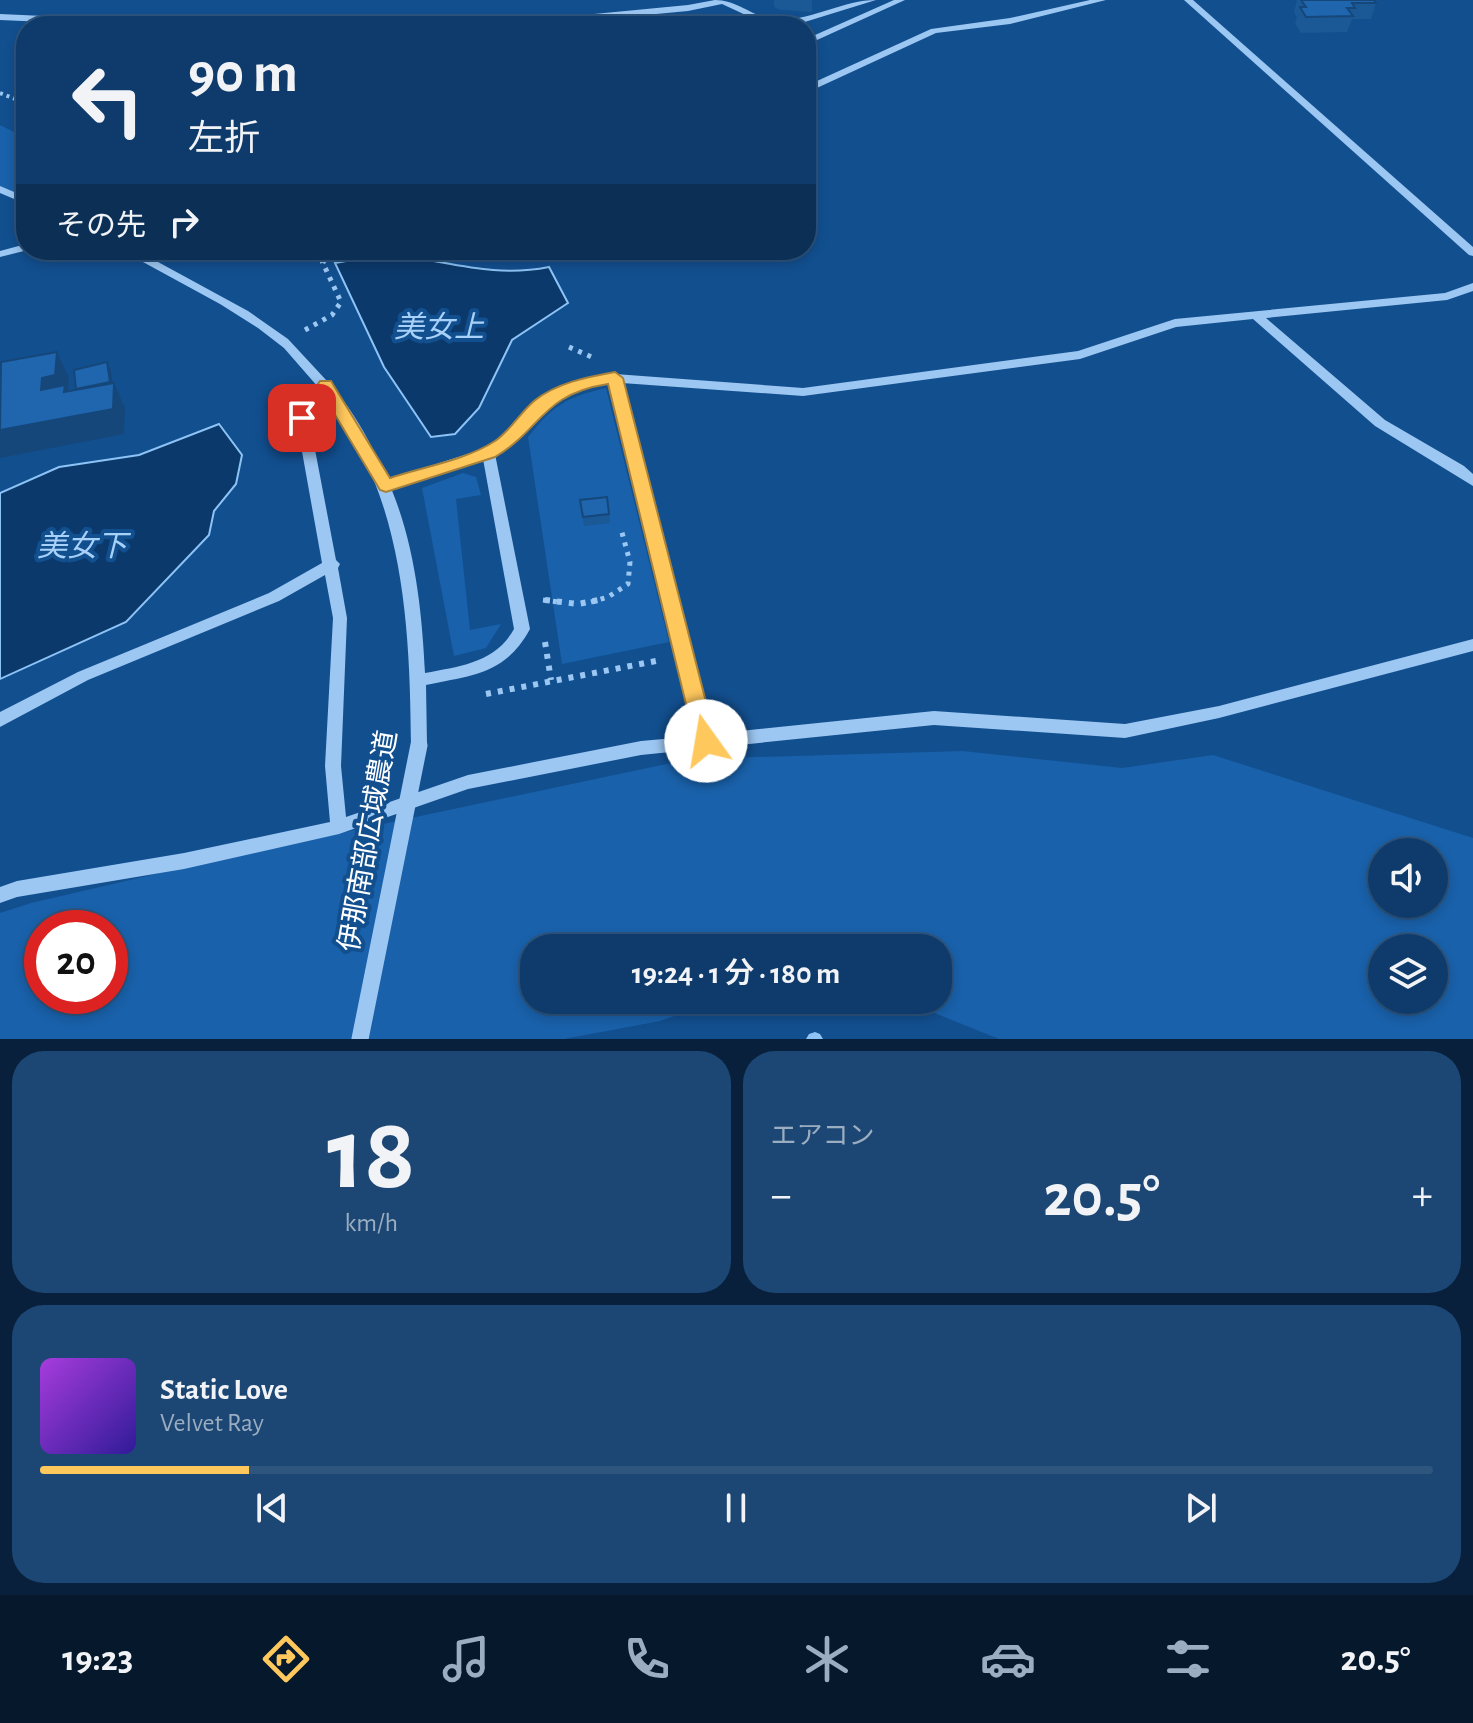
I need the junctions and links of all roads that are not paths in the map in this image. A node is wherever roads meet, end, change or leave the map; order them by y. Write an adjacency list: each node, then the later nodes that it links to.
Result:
1 (872, 0): 7 (street)
2 (901, 0): 8 (street)
3 (1102, 0): 9 (street)
4 (1188, 0): 10 (street)
5 (604, 16): 6 (street)
6 (755, 16)
7 (816, 16)
8 (816, 38)
9 (816, 85)
10 (1473, 253)
11 (146, 260): 15 (street, 伊那南部広域農道)
12 (1473, 287): 13 (street)
13 (1256, 315): 14 (street); 17 (street)
14 (615, 378): 16 (street); 23 (street)
15 (326, 385): 18 (street, 伊那南部広域農道); 19 (street)
16 (488, 452): 18 (street); 21 (street)
17 (1473, 481)
18 (386, 485): 21 (street, 伊那南部広域農道)
19 (333, 564): 22 (street); 24 (street)
20 (1473, 645): 23 (street)
21 (419, 680): 26 (street, 伊那南部広域農道, bridge)
22 (0, 720)
23 (706, 741): 24 (street)
24 (339, 827): 25 (street)
25 (0, 895)
26 (360, 1039)

